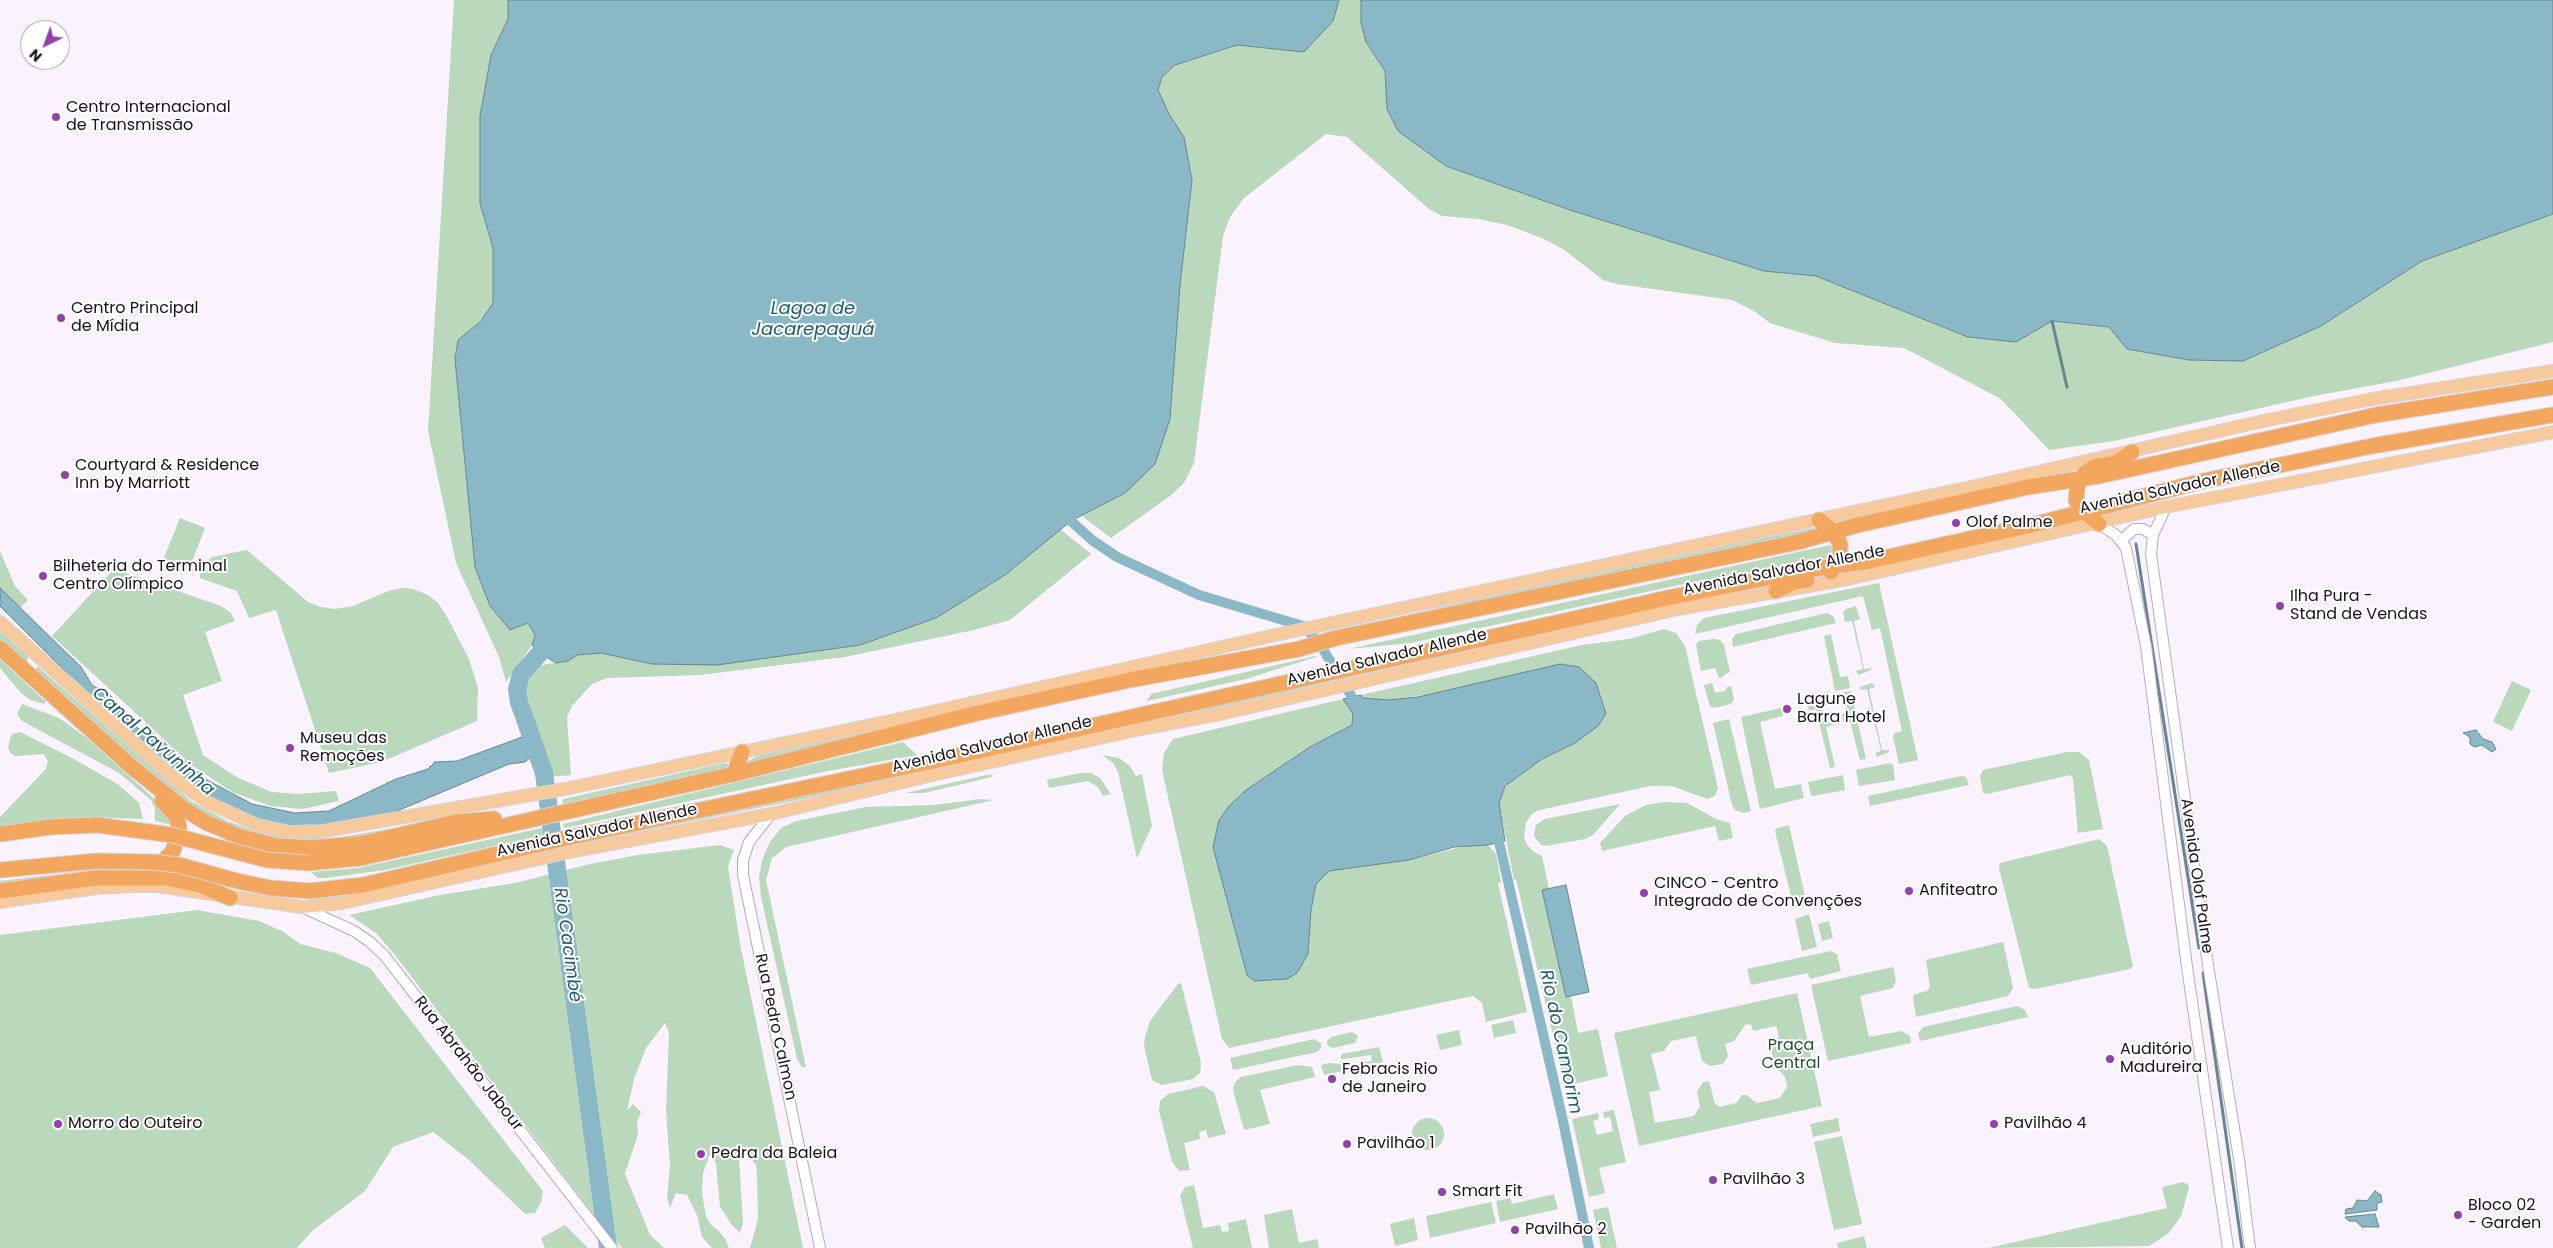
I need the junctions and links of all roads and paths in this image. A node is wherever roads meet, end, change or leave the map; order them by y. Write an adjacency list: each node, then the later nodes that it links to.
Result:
1 (2553, 372): 5 (main road)
2 (2553, 387): 6 (highway, Avenida Salvador Allende)
3 (2553, 415): 8 (highway, Avenida Salvador Allende)
4 (2553, 432): 7 (main road, Avenida Salvador Allende)
5 (2132, 452): 6 (highway); 9 (main road)
6 (2081, 478): 8 (highway); 11 (highway, Avenida Salvador Allende)
7 (2166, 507): 10 (main road, Avenida Salvador Allende); 12 (street, Avenida Olof Palme)
8 (2084, 512): 10 (highway); 14 (highway, Avenida Salvador Allende)
9 (1820, 520): 11 (highway); 19 (main road)
10 (2099, 524): 13 (street); 15 (main road, Avenida Salvador Allende)
11 (1834, 532): 14 (highway); 21 (highway, Avenida Salvador Allende)
12 (2153, 535): 13 (street); 35 (street, Avenida Olof Palme)
13 (2122, 540): 34 (street, Avenida Olof Palme)
14 (1837, 565): 15 (highway); 18 (highway, Avenida Salvador Allende)
15 (1776, 591): 18 (main road, Avenida Salvador Allende)
16 (0, 622): 19 (main road)
17 (0, 648): 20 (highway)
18 (1324, 682): 22 (main road, Avenida Salvador Allende); 25 (highway, Avenida Salvador Allende)
19 (742, 752): 21 (highway)
20 (139, 773): 23 (highway); 27 (highway)
21 (734, 774): 23 (highway, Avenida Salvador Allende)
22 (771, 814): 25 (main road, Avenida Salvador Allende); 33 (street, Rua Pedro Calmon)
23 (543, 816): 24 (highway, Avenida Salvador Allende, bridge)
24 (0, 834)
25 (572, 844): 26 (highway, Avenida Salvador Allende, bridge); 31 (main road, Avenida Salvador Allende)
26 (0, 870)
27 (95, 878): 28 (highway); 29 (highway)
28 (0, 891)
29 (230, 898): 30 (main road, Avenida Salvador Allende); 31 (main road, Avenida Salvador Allende)
30 (0, 902)
31 (302, 907): 32 (street, Rua Abrahão Jabour)
32 (612, 1248)
33 (820, 1248)
34 (2228, 1248)
35 (2250, 1248)

